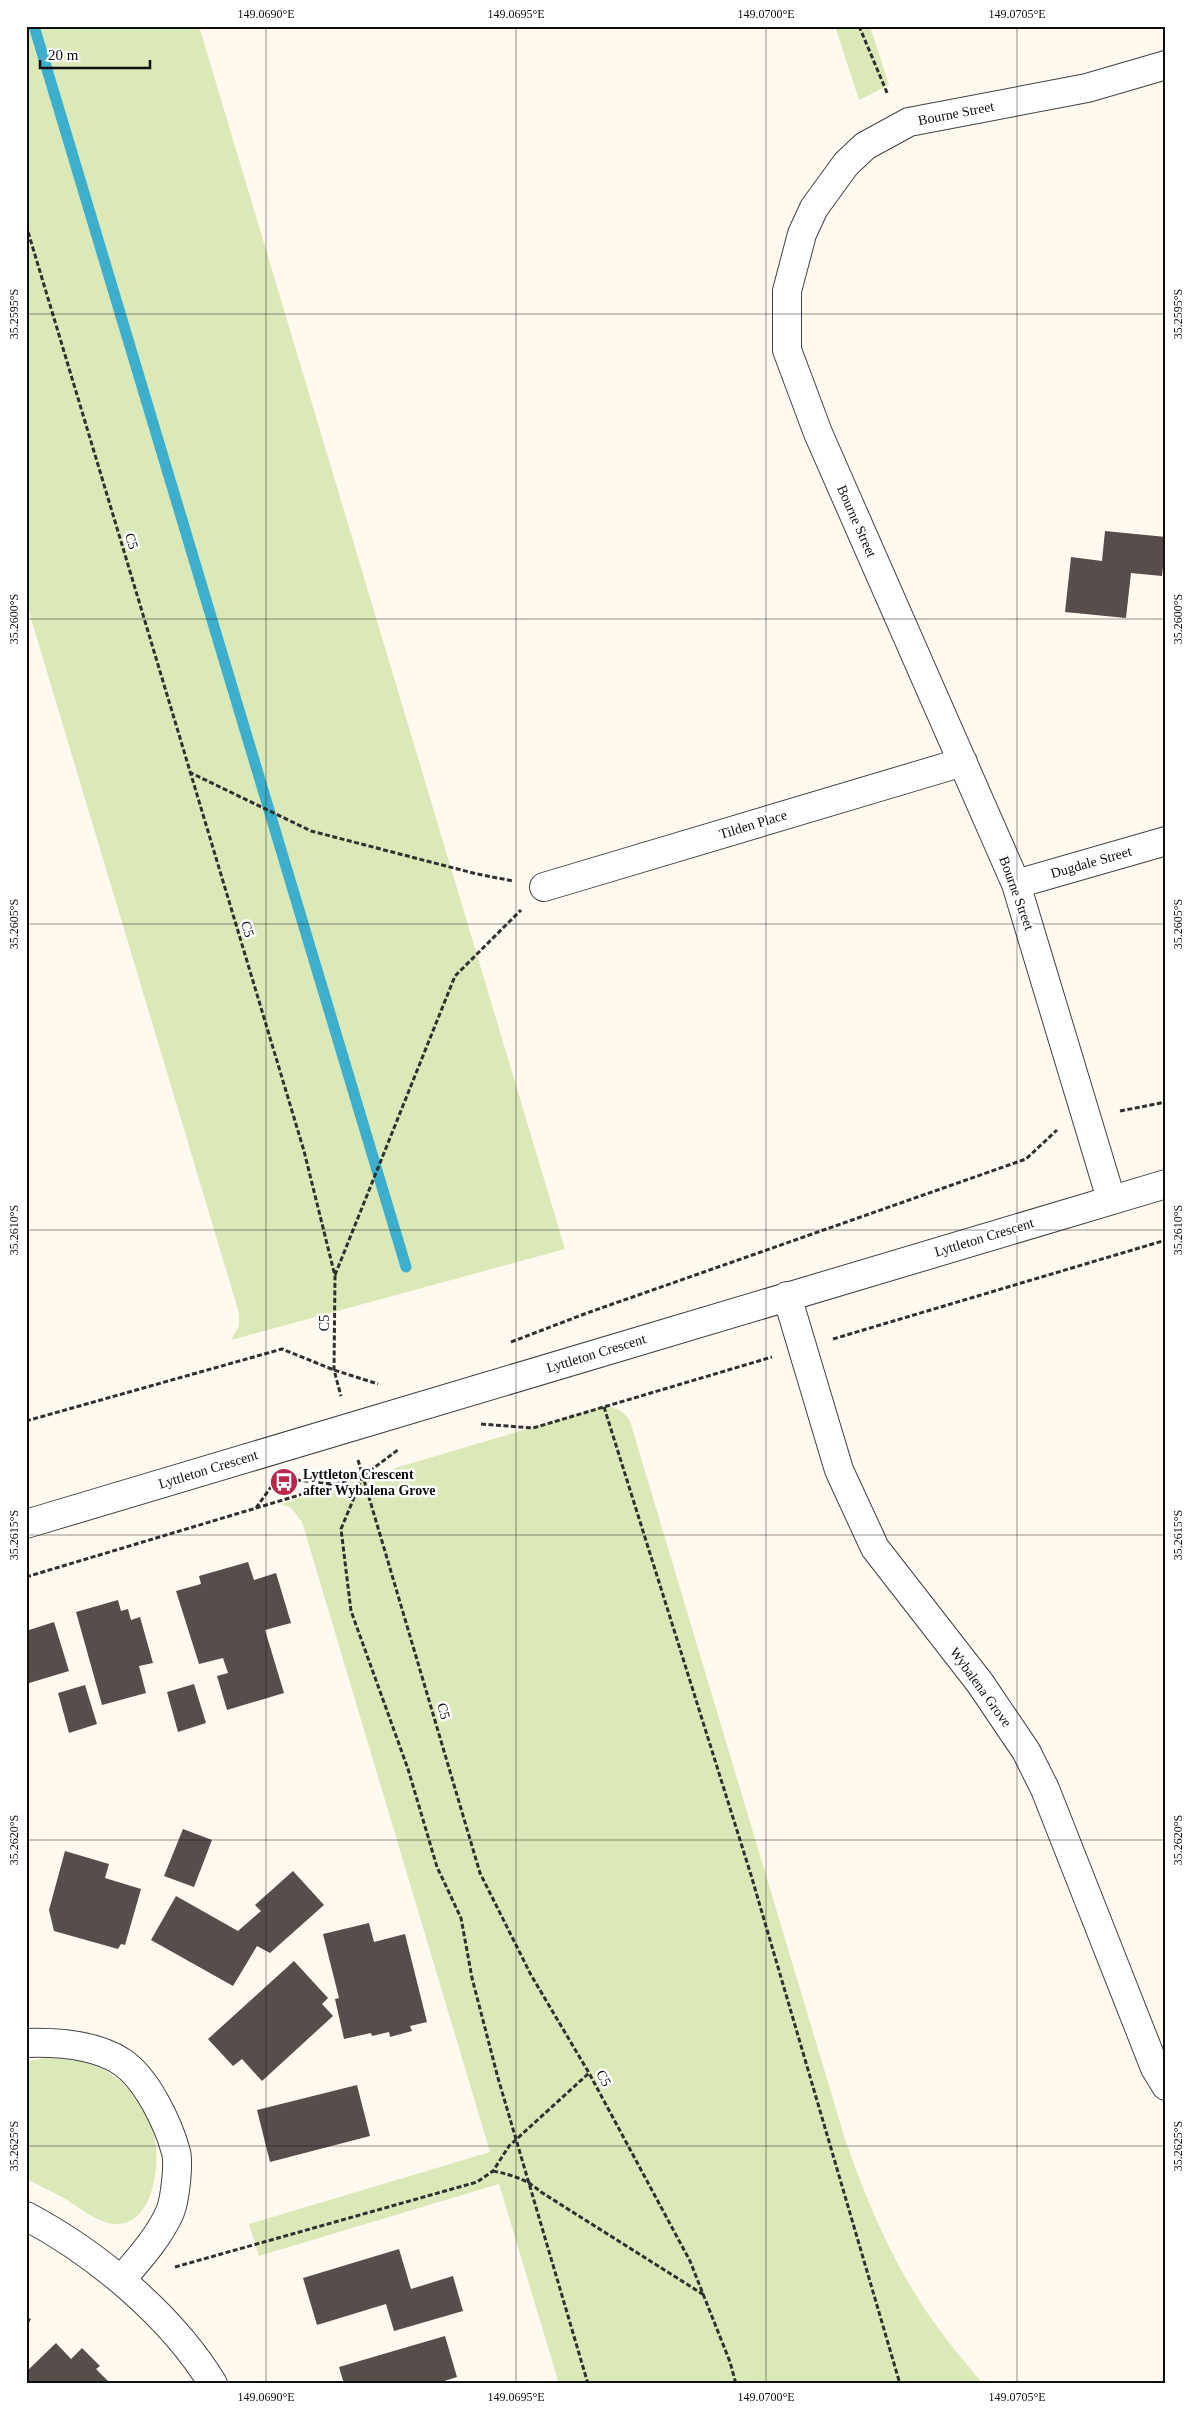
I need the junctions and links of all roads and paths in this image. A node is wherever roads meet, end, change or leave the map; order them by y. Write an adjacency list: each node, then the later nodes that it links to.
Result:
1 (859, 26): 3 (path)
2 (1166, 66): 3 (street, Bourne Street)
3 (902, 125): 5 (street, Bourne Street)
4 (26, 225): 6 (path, C5)
5 (963, 762): 8 (street, Bourne Street); 9 (street, Tilden Place)
6 (189, 772): 9 (path); 15 (path, C5)
7 (1166, 841): 8 (street, Dugdale Street)
8 (1016, 884): 11 (street, Bourne Street)
9 (544, 887): 15 (path)
10 (1166, 1102): 11 (path)
11 (1086, 1118): 13 (street, Bourne Street); 17 (path)
12 (1166, 1184): 13 (street, Lyttleton Crescent)
13 (1111, 1199): 16 (street, Lyttleton Crescent)
14 (1166, 1240): 18 (path)
15 (335, 1276): 19 (path, C5)
16 (787, 1296): 18 (street, Wybalena Grove); 24 (street, Lyttleton Crescent)
17 (506, 1344)
18 (802, 1348): 21 (path); 35 (street, Wybalena Grove)
19 (334, 1370): 20 (path); 22 (path); 24 (path, C5)
20 (388, 1386)
21 (604, 1407): 23 (path); 46 (path)
22 (26, 1421)
23 (471, 1424)
24 (347, 1428): 26 (path, C5); 31 (street, Lyttleton Crescent)
25 (407, 1443): 26 (path)
26 (363, 1476): 28 (path); 34 (path, C5); 36 (path)
27 (294, 1479): 28 (path)
28 (337, 1484): 30 (path)
29 (277, 1485): 30 (path)
30 (256, 1509): 32 (path)
31 (26, 1524)
32 (26, 1577)
33 (26, 2043): 41 (street)
34 (589, 2073): 36 (path); 42 (path, C5)
35 (1166, 2086)
36 (516, 2140): 37 (path); 38 (path)
37 (493, 2171): 38 (path); 40 (path)
38 (528, 2181): 42 (path); 44 (path)
39 (26, 2216): 41 (street)
40 (173, 2268)
41 (121, 2280): 43 (street)
42 (704, 2295): 45 (path, C5)
43 (213, 2384)
44 (588, 2384)
45 (736, 2384)
46 (900, 2384)

